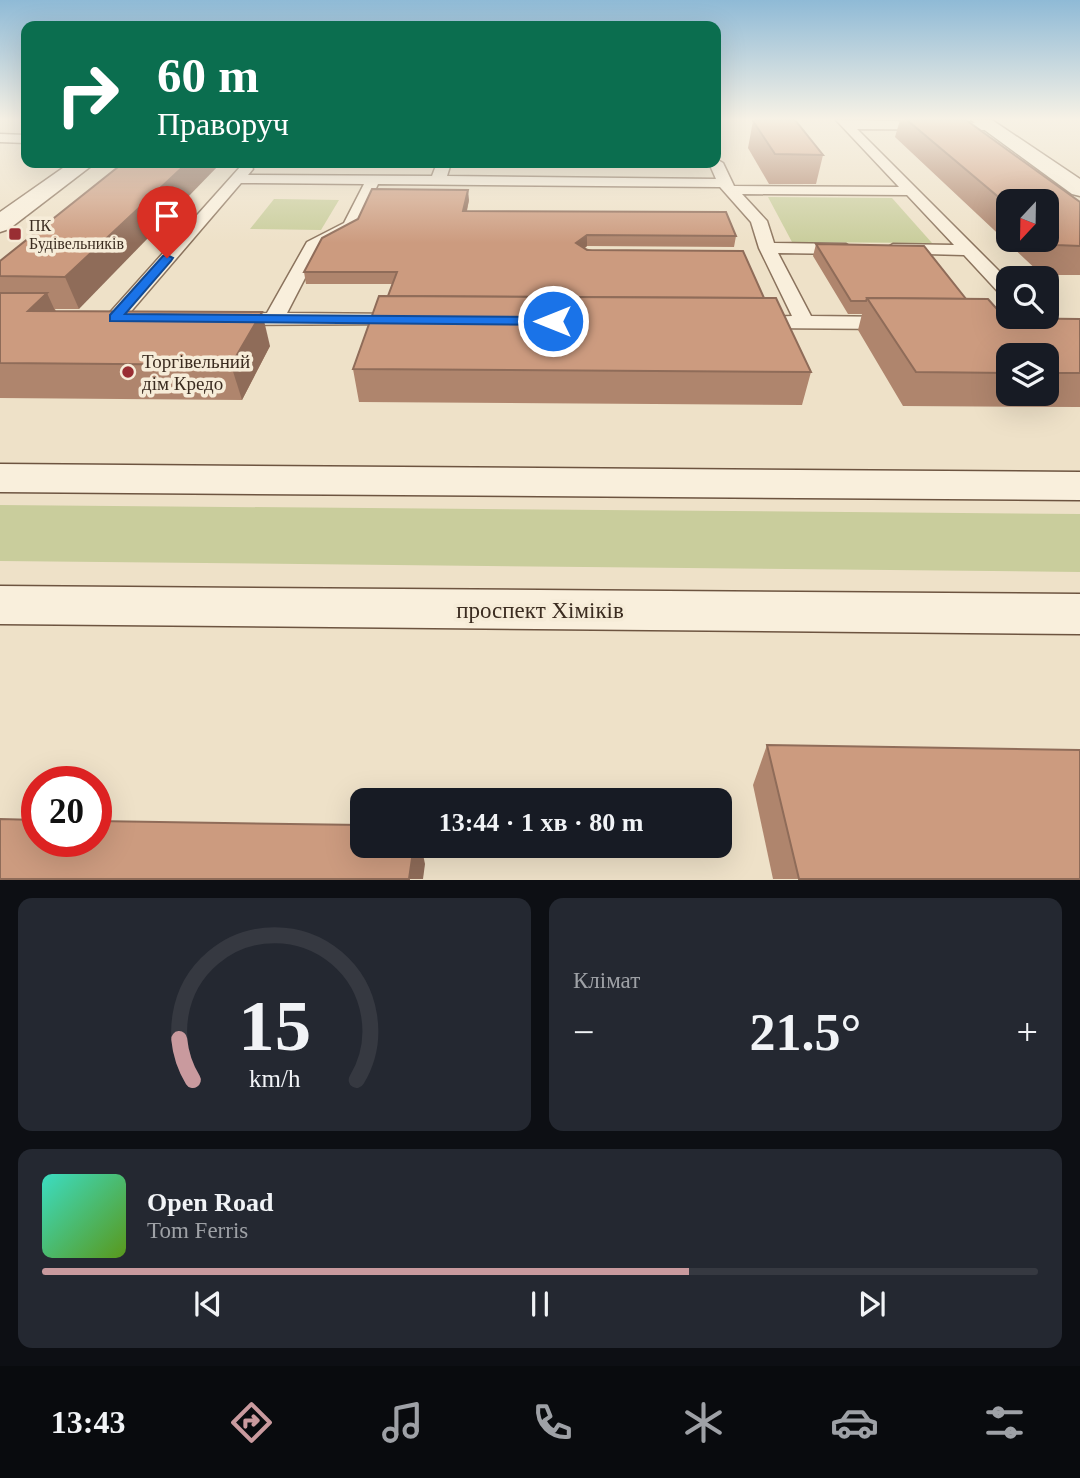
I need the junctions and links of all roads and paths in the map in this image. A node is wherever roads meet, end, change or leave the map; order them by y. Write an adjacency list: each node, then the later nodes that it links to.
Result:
1 (882, 161): 14 (lane)
2 (1040, 161): 13 (main road)
3 (77, 168): 15 (main road)
4 (247, 168): 8 (lane)
5 (442, 168): 10 (lane)
6 (689, 168): 11 (lane)
7 (718, 168): 12 (lane)
8 (237, 179): 9 (lane); 21 (lane)
9 (373, 180): 10 (lane); 24 (lane)
10 (438, 180): 11 (lane)
11 (707, 183): 12 (lane)
12 (728, 187): 14 (lane); 17 (lane)
13 (1080, 189)
14 (911, 191): 16 (lane)
15 (0, 224)
16 (969, 250): 17 (lane); 19 (lane)
17 (769, 251): 18 (lane); 27 (lane)
18 (744, 255)
19 (996, 278)
20 (89, 318): 21 (lane)
21 (115, 318): 22 (lane)
22 (141, 318)
23 (208, 319): 24 (lane)
24 (274, 319): 25 (lane)
25 (427, 320)
26 (735, 322): 27 (lane)
27 (805, 323): 28 (lane)
28 (916, 324)
29 (0, 478): 30 (main road)
30 (1080, 486)
31 (0, 605): 32 (main road, проспект Хіміків)
32 (1080, 614)

